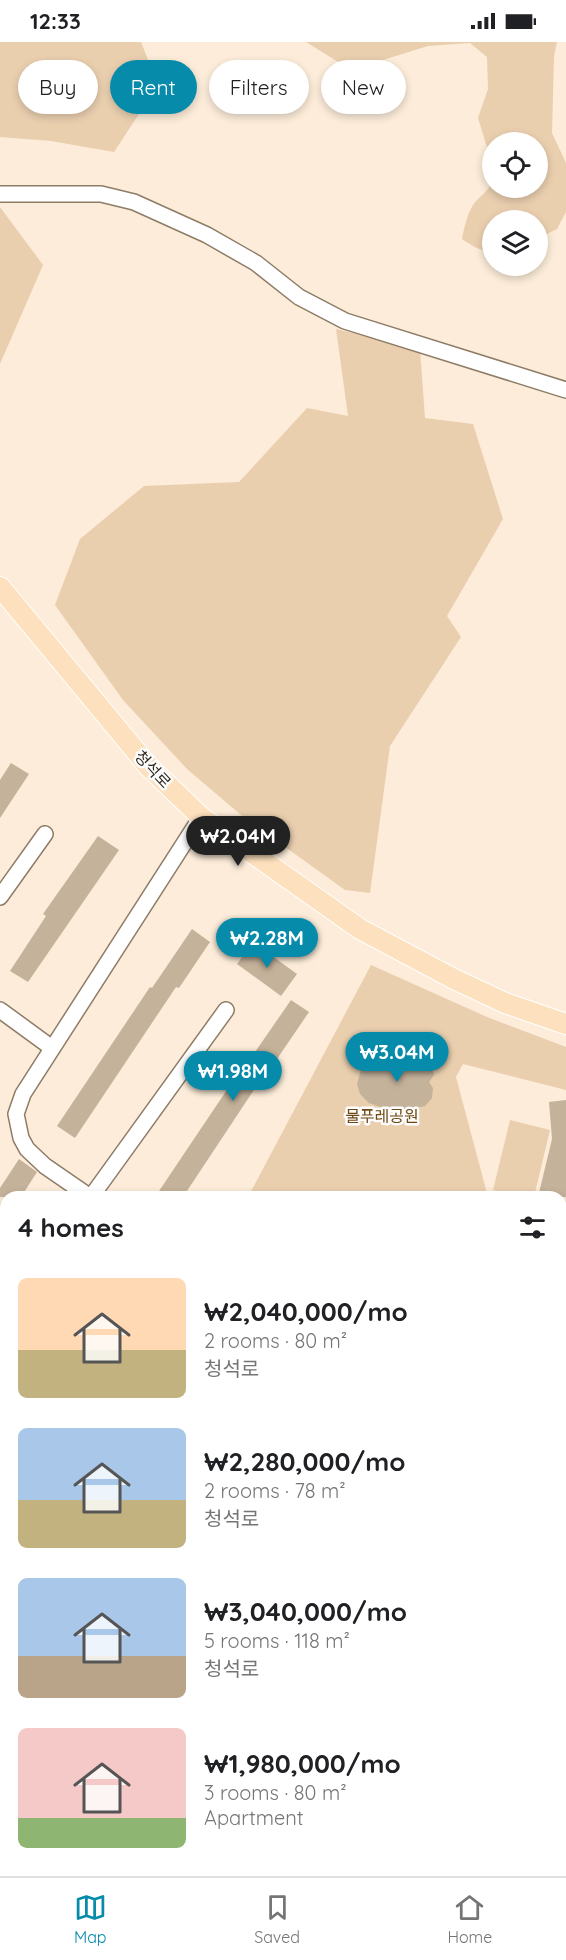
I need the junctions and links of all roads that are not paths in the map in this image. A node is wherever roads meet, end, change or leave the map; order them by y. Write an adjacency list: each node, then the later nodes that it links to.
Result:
1 (0, 194): 2 (street)
2 (566, 390)
3 (0, 588): 4 (main road, 청석로)
4 (201, 817): 9 (main road, 청석로); 10 (street)
5 (45, 834): 6 (street)
6 (0, 897)
7 (0, 1010): 10 (street)
8 (226, 1010): 12 (street)
9 (566, 1024)
10 (52, 1048): 11 (street)
11 (81, 1191)
12 (94, 1191)

